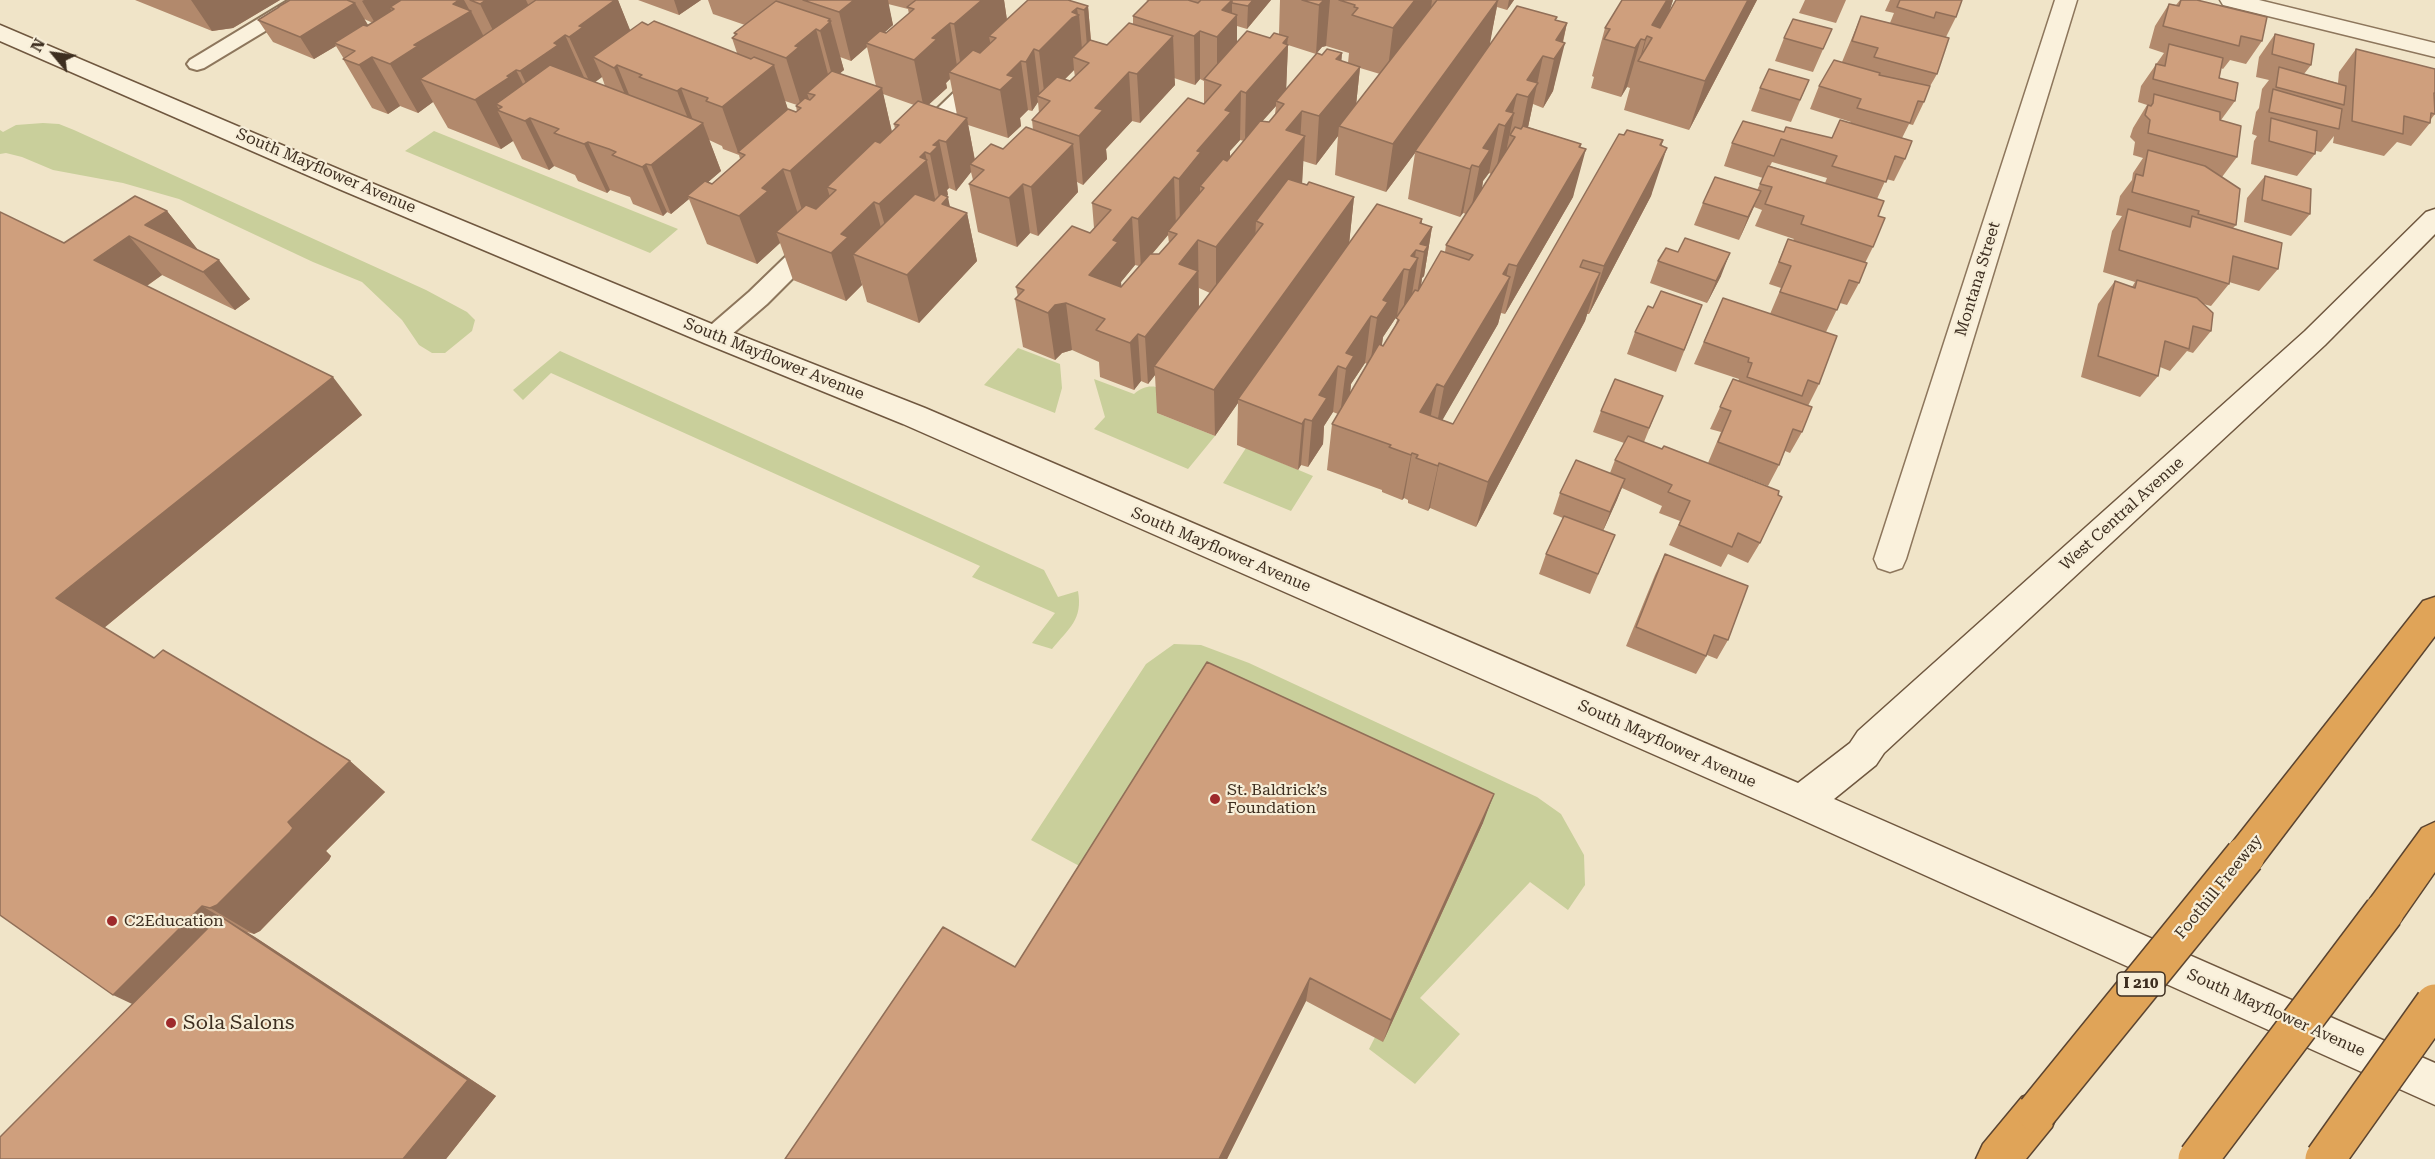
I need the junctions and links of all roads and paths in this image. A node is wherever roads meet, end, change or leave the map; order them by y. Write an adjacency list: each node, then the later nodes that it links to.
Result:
1 (303, 0): 7 (lane)
2 (2066, 0): 12 (street, Montana Street)
3 (2231, 0): 5 (street)
4 (0, 32): 11 (street, South Mayflower Avenue)
5 (2435, 50)
6 (995, 63): 8 (lane)
7 (197, 64)
8 (902, 156)
9 (2435, 218): 14 (street, West Central Avenue)
10 (834, 223): 11 (lane)
11 (714, 336): 14 (street, South Mayflower Avenue)
12 (1890, 559)
13 (2435, 611): 18 (highway, Foothill Freeway / I 210, bridge)
14 (1802, 802): 17 (street, South Mayflower Avenue)
15 (2435, 840): 19 (highway, bridge)
16 (2435, 1004): 20 (highway, bridge)
17 (2435, 1084)
18 (1998, 1159)
19 (2198, 1159)
20 (2325, 1159)

